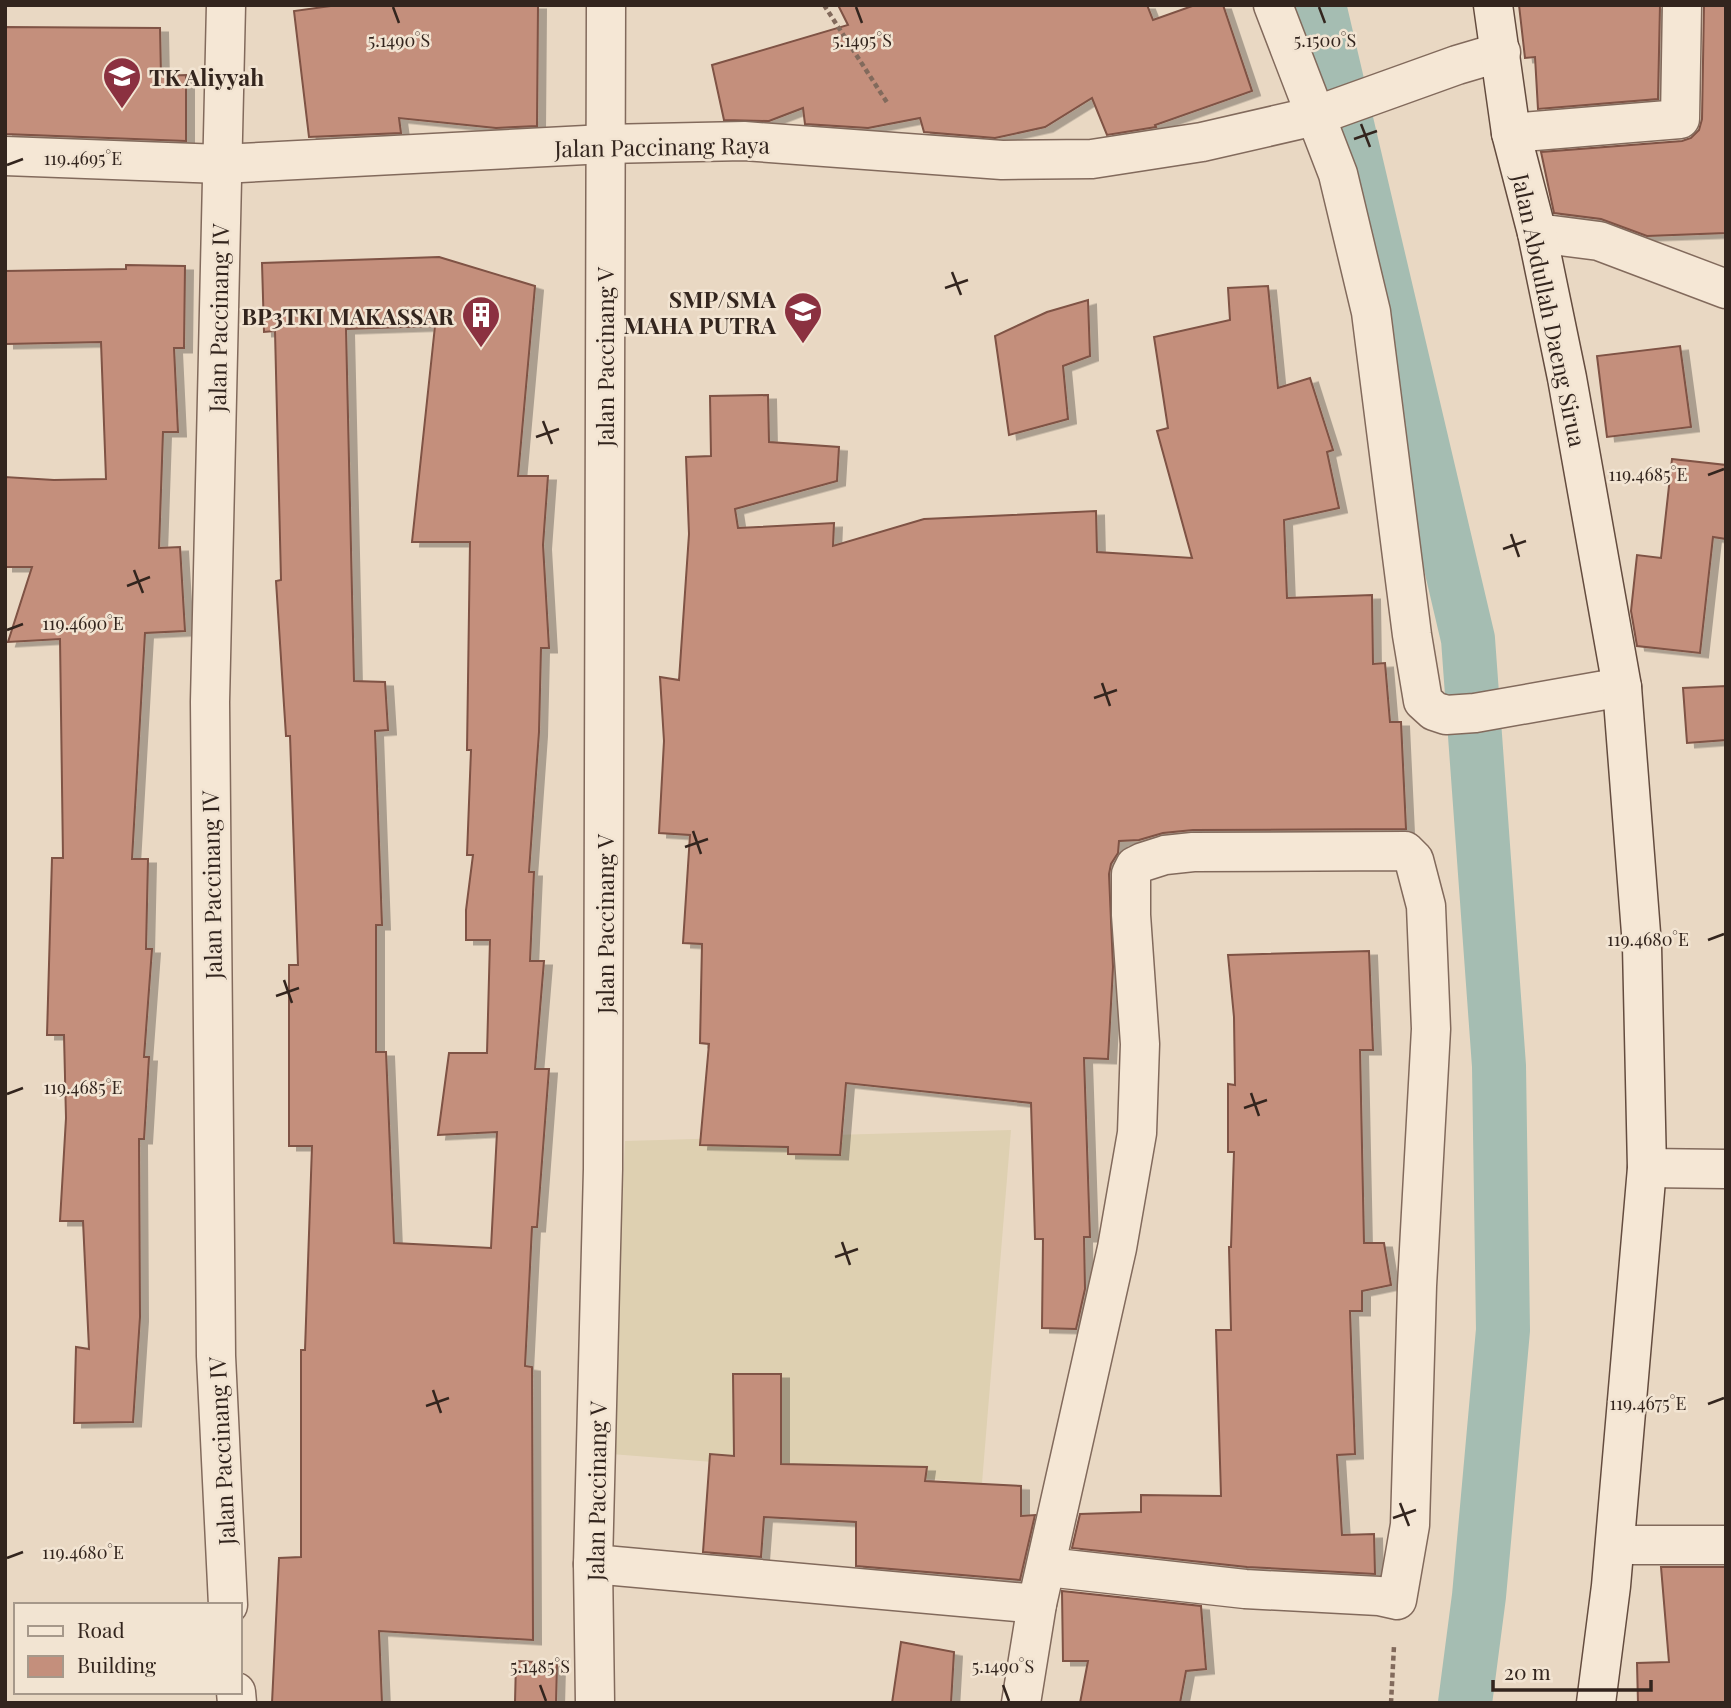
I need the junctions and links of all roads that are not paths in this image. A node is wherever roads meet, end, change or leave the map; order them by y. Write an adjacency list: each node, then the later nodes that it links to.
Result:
1 (226, 5): 11 (street, Jalan Paccinang IV)
2 (606, 5): 9 (street, Jalan Paccinang V)
3 (1273, 5): 7 (street)
4 (1493, 5): 6 (street, Jalan Abdullah Daeng Sirua)
5 (1682, 5): 8 (street)
6 (1500, 52): 7 (street, Jalan Paccinang Raya); 8 (street, Jalan Abdullah Daeng Sirua)
7 (1329, 111): 9 (street, Jalan Paccinang Raya); 14 (street)
8 (1511, 133): 12 (street, Jalan Abdullah Daeng Sirua)
9 (605, 144): 11 (street, Jalan Paccinang Raya); 19 (street, Jalan Paccinang V)
10 (5, 156): 11 (street, Jalan Paccinang Raya)
11 (221, 164): 21 (street, Jalan Paccinang IV)
12 (1537, 233): 13 (street); 14 (street, Jalan Abdullah Daeng Sirua)
13 (1726, 289)
14 (1608, 690): 15 (street, Jalan Abdullah Daeng Sirua)
15 (1647, 1168): 16 (street); 17 (street, Jalan Abdullah Daeng Sirua)
16 (1726, 1169)
17 (1615, 1545): 18 (street); 25 (street, Jalan Abdullah Daeng Sirua)
18 (1726, 1545)
19 (593, 1564): 22 (street); 23 (street, Jalan Paccinang V)
20 (1047, 1567): 20 (street); 22 (street)
21 (228, 1603)
22 (1037, 1604): 24 (street)
23 (595, 1703)
24 (1021, 1703)
25 (1596, 1703)

